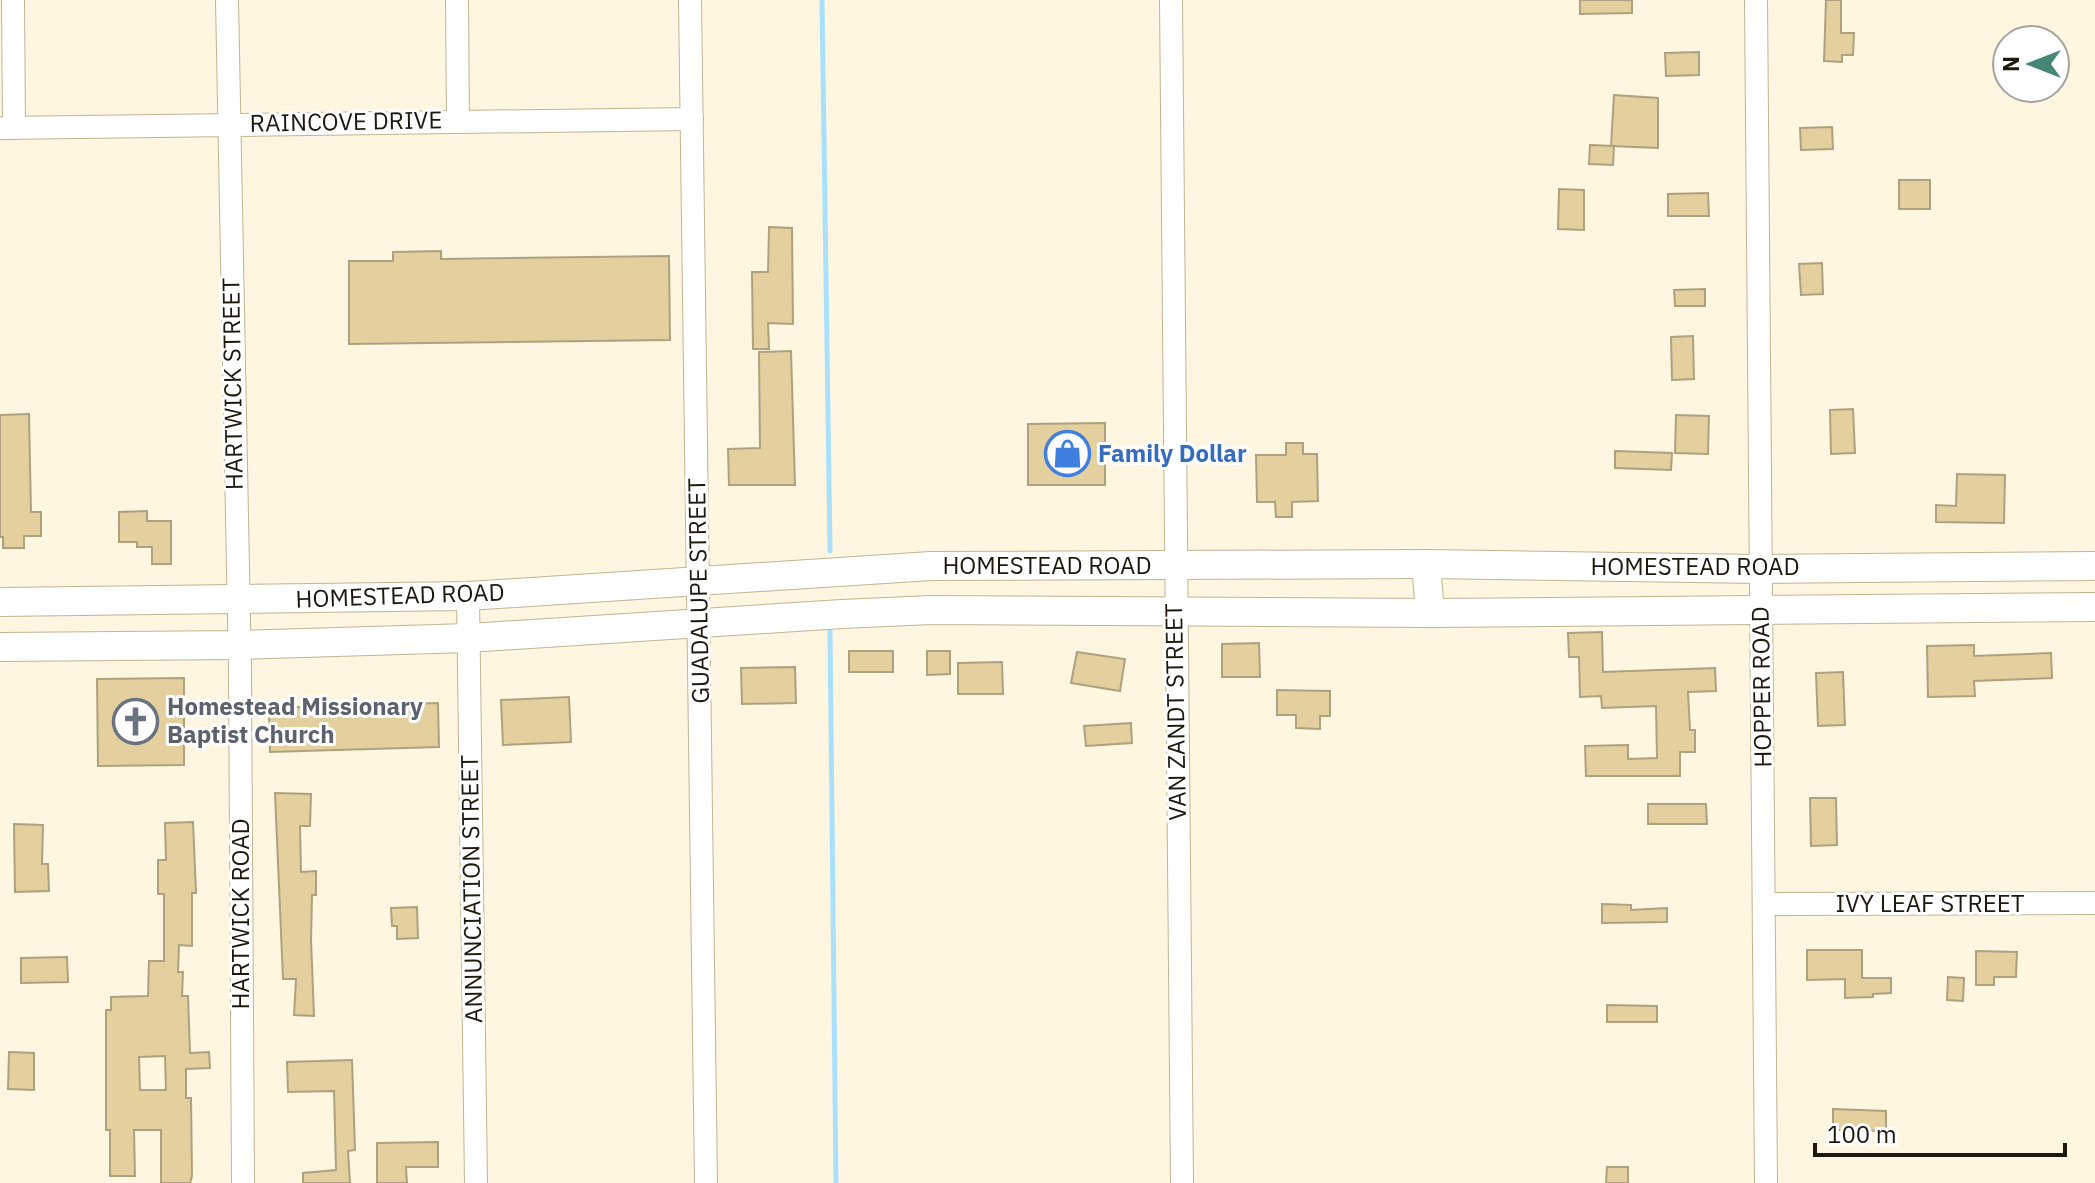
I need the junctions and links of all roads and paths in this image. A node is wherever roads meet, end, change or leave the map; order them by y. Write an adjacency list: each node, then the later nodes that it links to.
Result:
1 (13, 0): 10 (street)
2 (227, 0): 9 (street)
3 (457, 0): 8 (street)
4 (690, 0): 7 (street, GUADALUPE STREET)
5 (1171, 0): 15 (street, VAN ZANDT STREET)
6 (1756, 0): 16 (street, HOPPER ROAD)
7 (692, 119): 8 (street, RAINCOVE DRIVE); 17 (street, GUADALUPE STREET)
8 (458, 121): 9 (street, RAINCOVE DRIVE)
9 (228, 123): 10 (street, RAINCOVE DRIVE); 19 (street, HARTWICK STREET)
10 (7, 128)
11 (1426, 564): 15 (main road, HOMESTEAD ROAD); 16 (main road, HOMESTEAD ROAD); 26 (main road)
12 (931, 566): 15 (main road, HOMESTEAD ROAD); 17 (main road, HOMESTEAD ROAD); 24 (main road)
13 (2065, 566): 14 (main road, HOMESTEAD ROAD); 16 (main road, HOMESTEAD ROAD); 21 (main road)
14 (2095, 566)
15 (1174, 567): 25 (street, VAN ZANDT STREET)
16 (1760, 569): 23 (street, HOPPER ROAD)
17 (699, 580): 18 (main road, HOMESTEAD ROAD); 27 (street, GUADALUPE STREET)
18 (468, 596): 19 (main road, HOMESTEAD ROAD); 28 (street, ANNUNCIATION STREET)
19 (238, 599): 20 (main road, HOMESTEAD ROAD); 29 (street, HARTWICK STREET)
20 (0, 602)
21 (2065, 607): 22 (main road, HOMESTEAD ROAD); 23 (main road, HOMESTEAD ROAD)
22 (2095, 607)
23 (1761, 609): 26 (main road, HOMESTEAD ROAD); 32 (street, HOPPER ROAD)
24 (932, 610): 25 (main road, HOMESTEAD ROAD); 27 (main road, HOMESTEAD ROAD)
25 (1175, 613): 26 (main road, HOMESTEAD ROAD); 36 (street, VAN ZANDT STREET)
26 (1430, 613)
27 (699, 623): 28 (main road, HOMESTEAD ROAD); 35 (street, GUADALUPE STREET)
28 (468, 638): 29 (main road, HOMESTEAD ROAD); 34 (street, ANNUNCIATION STREET)
29 (239, 645): 30 (main road, HOMESTEAD ROAD); 33 (street, HARTWICK ROAD)
30 (0, 647)
31 (2095, 903): 32 (street, IVY LEAF STREET)
32 (1765, 904): 37 (street, HOPPER ROAD)
33 (243, 1183)
34 (476, 1183)
35 (706, 1183)
36 (1182, 1183)
37 (1766, 1183)

